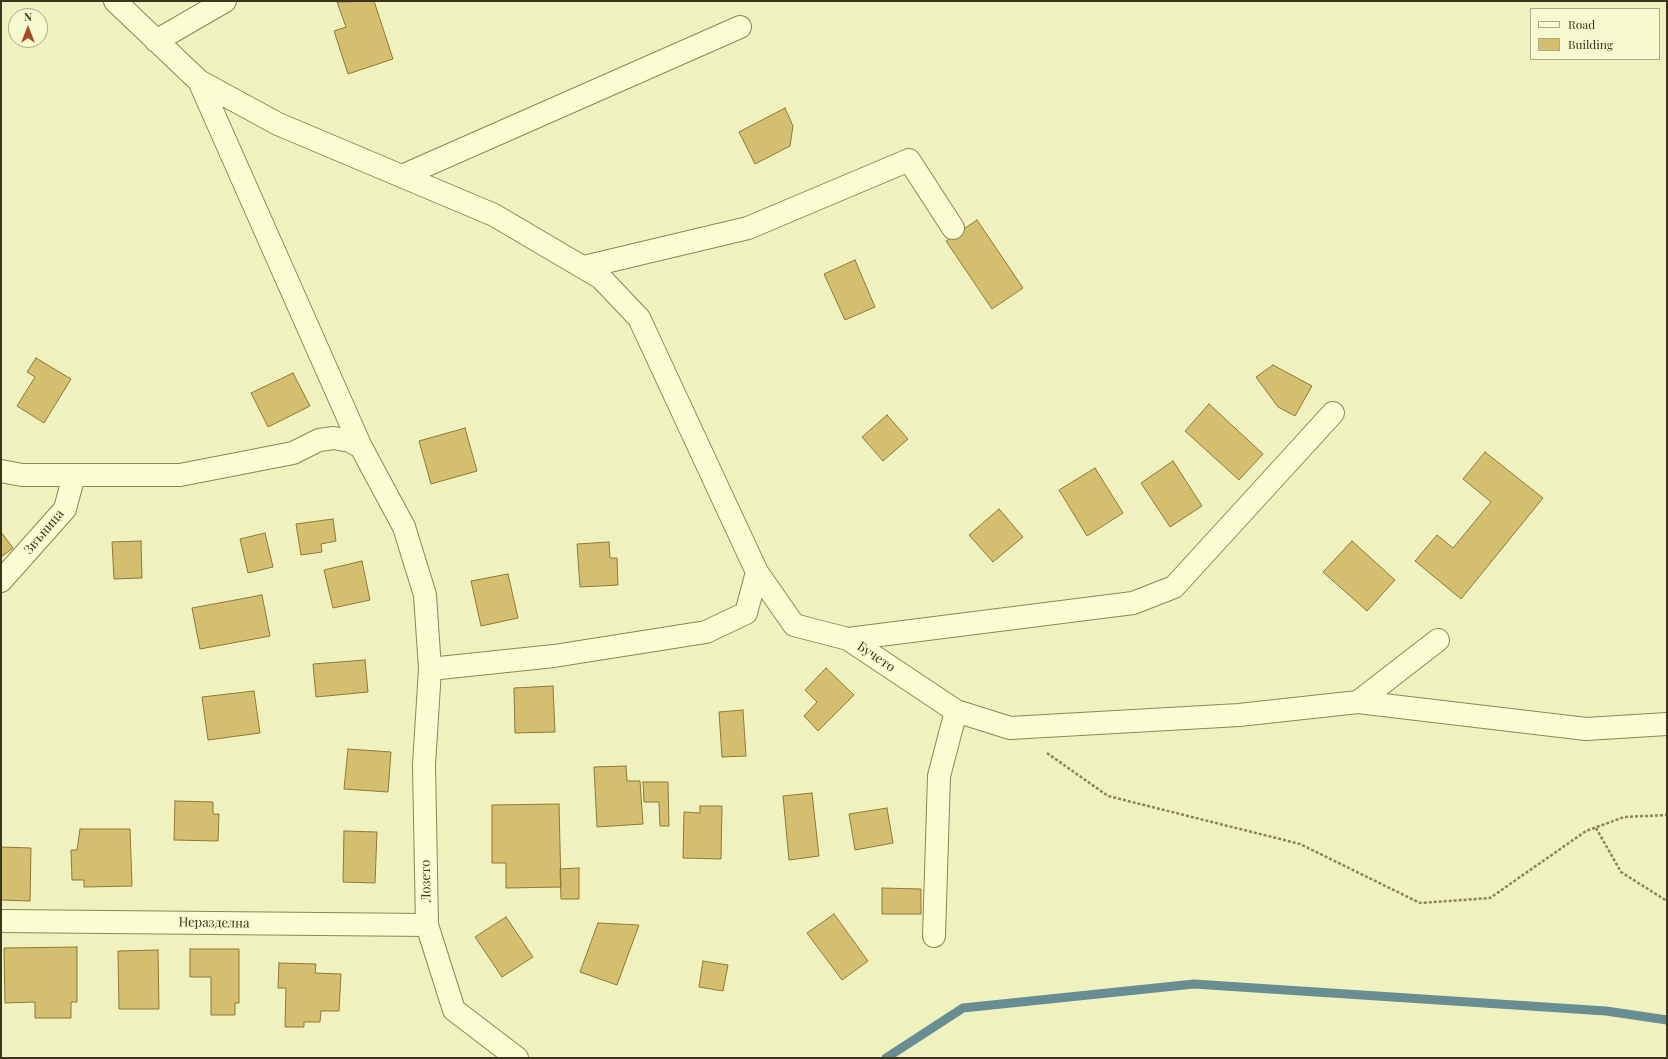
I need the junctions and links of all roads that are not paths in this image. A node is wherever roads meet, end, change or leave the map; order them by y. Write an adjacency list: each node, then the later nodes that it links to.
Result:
1 (115, 1): 4 (street)
2 (224, 1): 4 (street)
3 (740, 27): 6 (street)
4 (156, 41): 5 (street)
5 (199, 81): 6 (street, Бучето); 10 (street, Лозето)
6 (402, 176): 8 (street, Бучето)
7 (953, 228): 8 (street)
8 (584, 267): 13 (street, Бучето)
9 (1333, 413): 15 (street)
10 (361, 447): 12 (street); 17 (street, Лозето)
11 (1, 471): 12 (street)
12 (74, 475): 14 (street, Звъница)
13 (757, 572): 15 (street, Бучето); 17 (street)
14 (1, 581)
15 (848, 639): 19 (street, Бучето)
16 (1438, 640): 18 (street)
17 (430, 669): 22 (street, Лозето)
18 (1358, 702): 19 (street, Бучето); 20 (street)
19 (956, 711): 23 (street)
20 (1667, 724)
21 (1, 921): 22 (street, Неразделна)
22 (427, 925): 24 (street, Лозето)
23 (934, 936)
24 (517, 1058)

